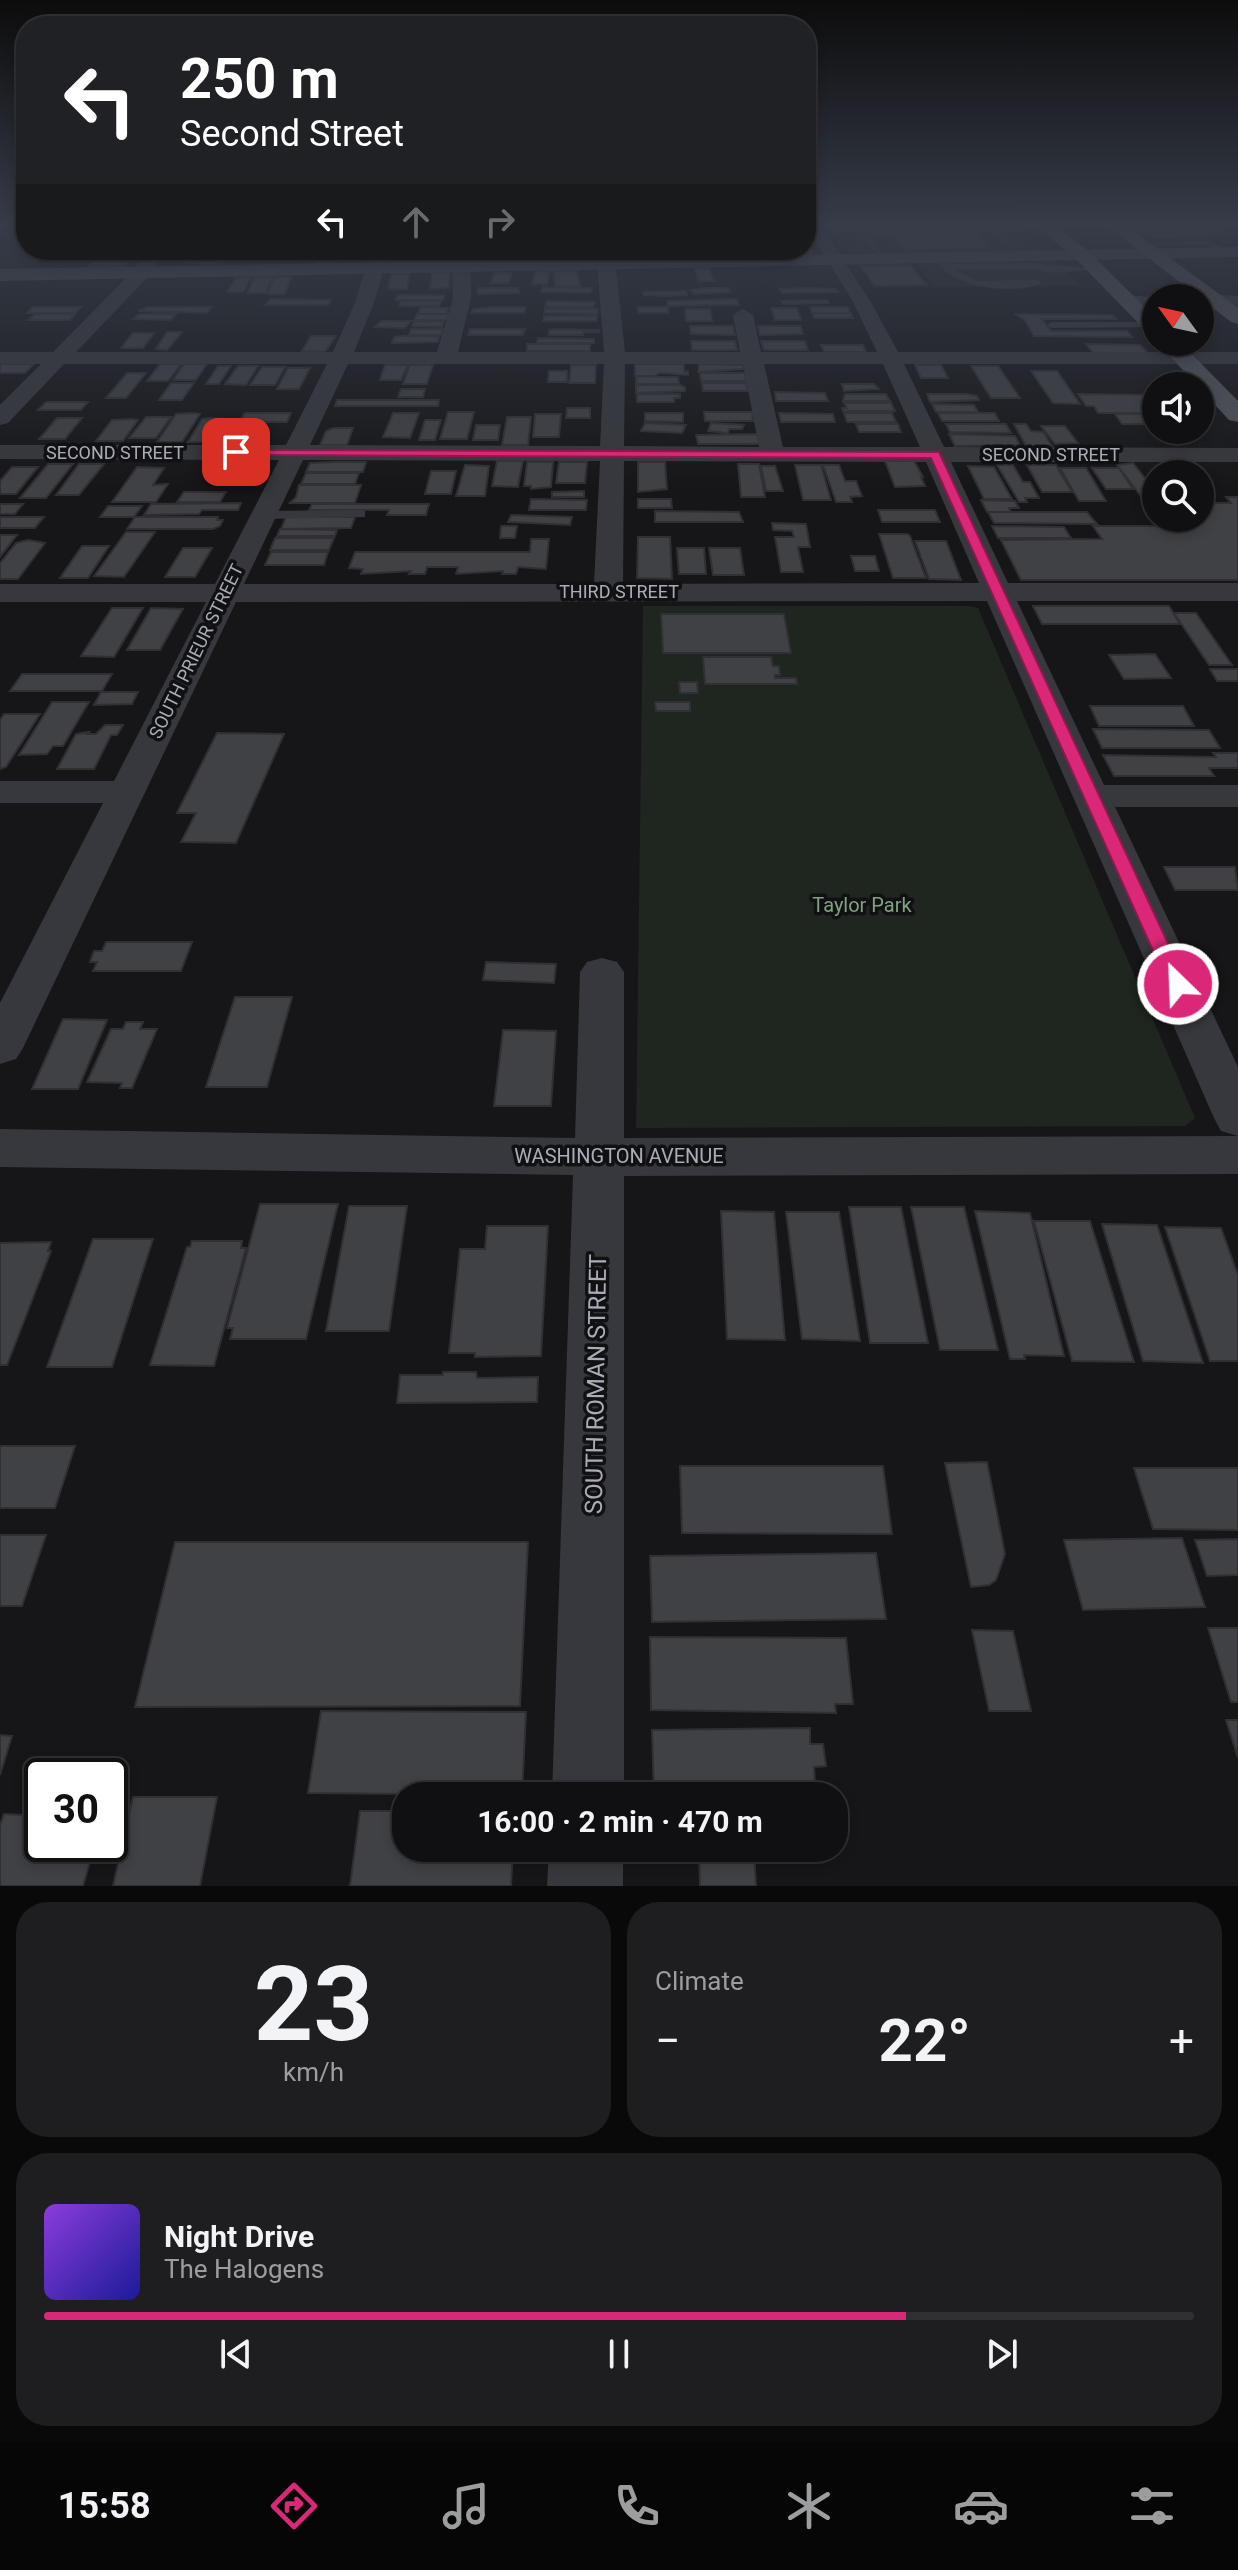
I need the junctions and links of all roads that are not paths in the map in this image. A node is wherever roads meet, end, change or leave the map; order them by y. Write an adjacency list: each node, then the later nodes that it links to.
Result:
1 (103, 312): 13 (street)
2 (358, 312): 14 (street, SOUTH PRIEUR STREET)
3 (458, 312): 15 (street)
4 (611, 312): 16 (street)
5 (865, 312): 18 (street)
6 (743, 315): 17 (street)
7 (1052, 325): 8 (lane)
8 (1142, 328)
9 (1142, 351): 18 (street)
10 (1214, 355): 19 (street)
11 (1182, 356): 20 (main road)
12 (0, 358): 13 (street)
13 (58, 358): 14 (street); 21 (street)
14 (339, 358): 15 (street); 23 (street, SOUTH PRIEUR STREET)
15 (446, 358): 16 (street)
16 (615, 358): 17 (street); 24 (street)
17 (752, 358): 18 (street); 25 (street)
18 (891, 358): 26 (street)
19 (1238, 358)
20 (1238, 415)
21 (0, 418)
22 (0, 452): 23 (street, SECOND STREET)
23 (295, 452): 24 (street, SECOND STREET); 29 (street, SOUTH PRIEUR STREET)
24 (611, 453): 25 (street, SECOND STREET); 30 (street)
25 (772, 453): 26 (street, SECOND STREET)
26 (935, 454): 27 (street, SECOND STREET); 31 (street)
27 (1238, 455)
28 (361, 514): 29 (lane)
29 (263, 515): 34 (street, SOUTH PRIEUR STREET)
30 (608, 591): 31 (street, THIRD STREET); 34 (street, THIRD STREET)
31 (998, 591): 32 (street, THIRD STREET); 37 (street)
32 (1238, 592)
33 (0, 593): 34 (street, THIRD STREET)
34 (223, 593): 36 (street, SOUTH PRIEUR STREET)
35 (0, 792): 36 (street)
36 (129, 792): 40 (street, SOUTH PRIEUR STREET)
37 (1093, 796): 38 (street); 41 (street)
38 (1238, 796)
39 (602, 972): 44 (street, SOUTH ROMAN STREET)
40 (0, 1048)
41 (1238, 1118)
42 (0, 1148): 44 (street, WASHINGTON AVENUE)
43 (1238, 1155): 44 (street, WASHINGTON AVENUE)
44 (600, 1157): 45 (street, SOUTH ROMAN STREET)
45 (588, 1782)
46 (586, 1862): 47 (street)
47 (585, 1886)

